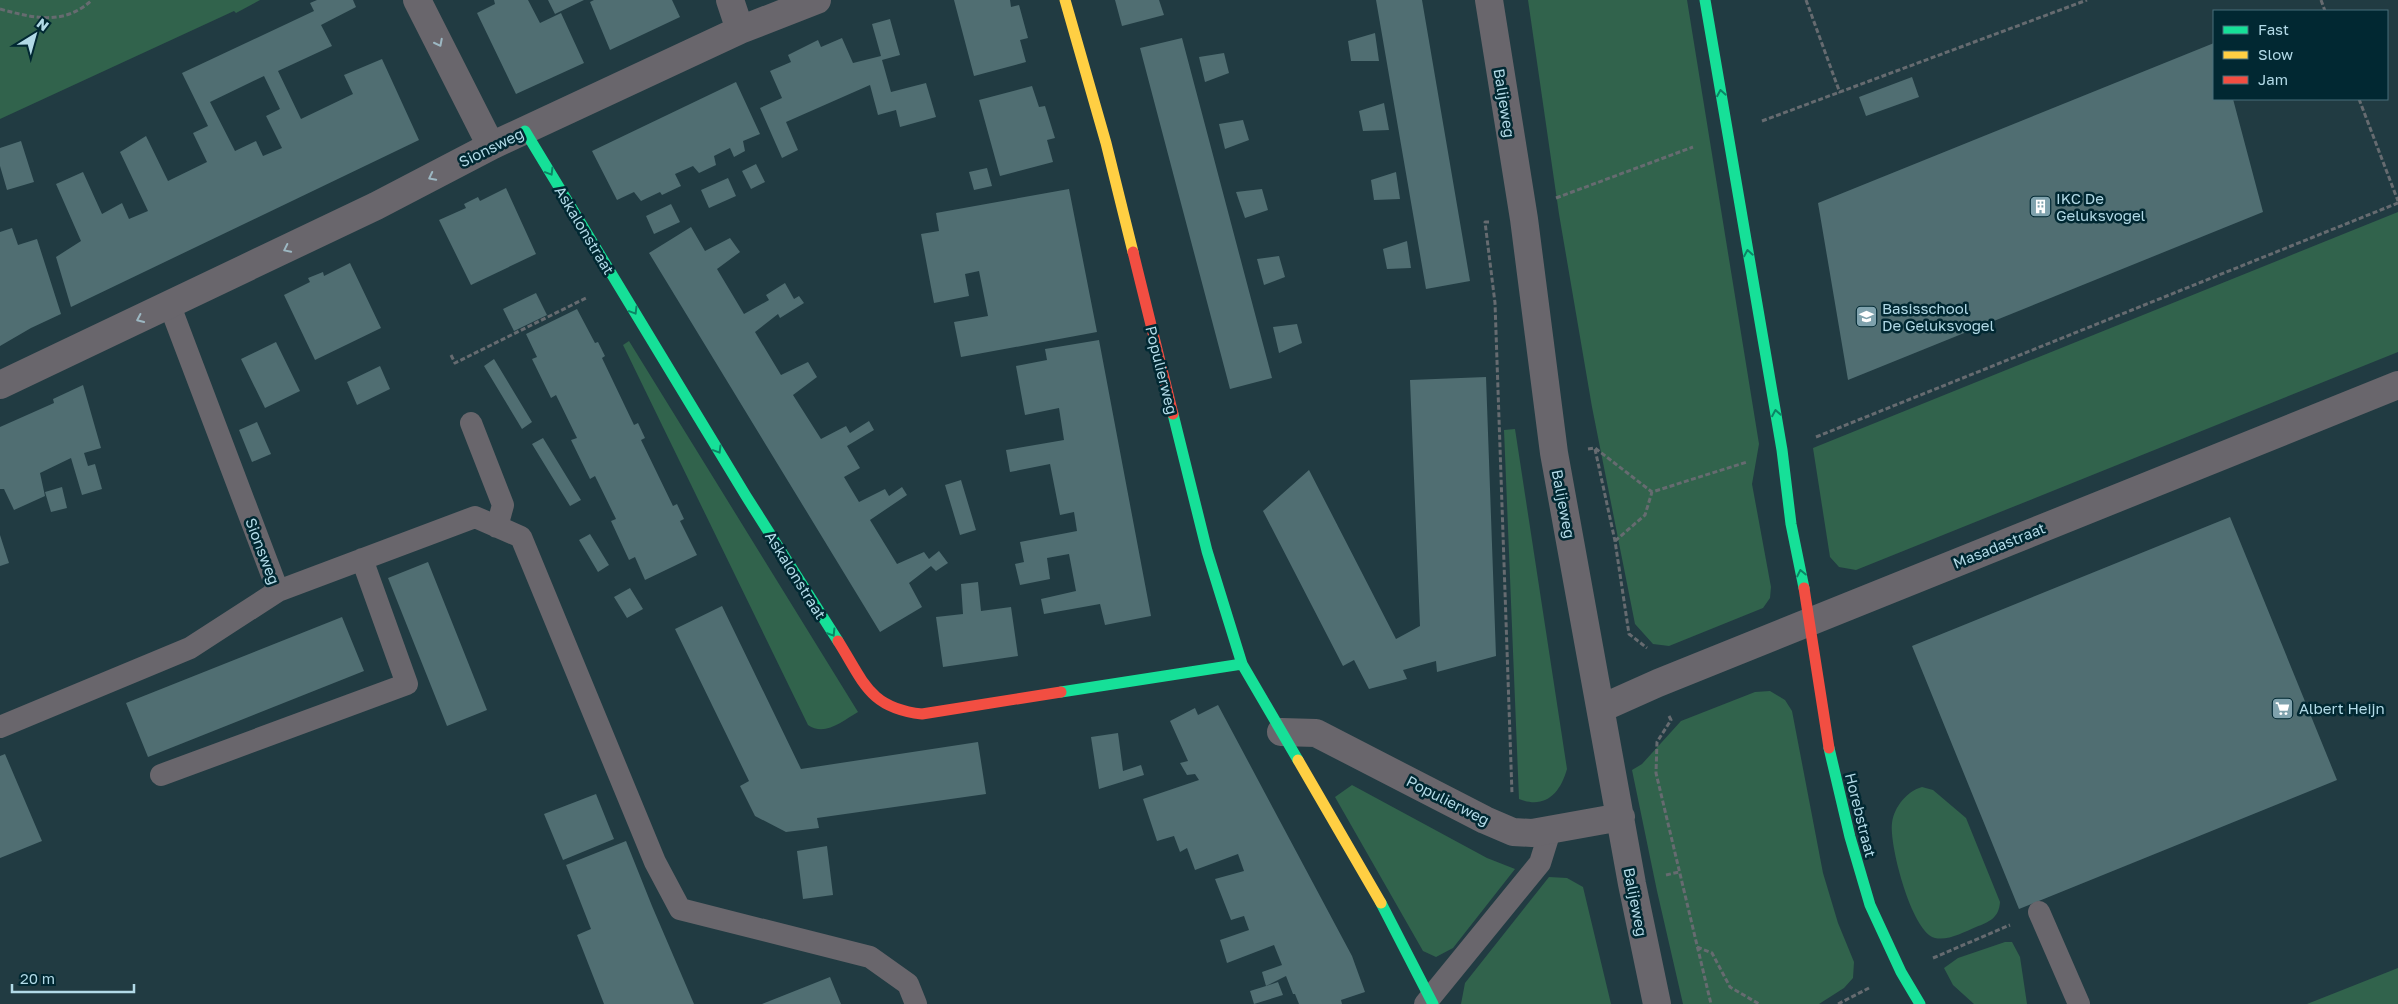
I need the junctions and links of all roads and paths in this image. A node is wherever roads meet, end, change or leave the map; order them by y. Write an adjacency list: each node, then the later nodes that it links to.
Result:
1 (92, 0): 10 (path)
2 (417, 0): 16 (street, one-way to 16)
3 (730, 0): 11 (street)
4 (817, 0): 11 (street, Sionsweg)
5 (1066, 0): 33 (street, Populierweg)
6 (1489, 0): 18 (street, Balijeweg)
7 (1705, 0): 15 (street, one-way to 7)
8 (1806, 0): 12 (path)
9 (2087, 0): 12 (path)
10 (0, 9)
11 (740, 30): 14 (street, Sionsweg)
12 (1840, 92): 15 (path)
13 (2358, 100): 17 (path)
14 (525, 131): 16 (street, Sionsweg); 33 (street, Askalonstraat, one-way to 33)
15 (1728, 134): 18 (path); 25 (street, one-way to 15)
16 (491, 146): 20 (street, Sionsweg, one-way to 20)
17 (2398, 202): 25 (path)
18 (1524, 219): 34 (street, Balijeweg); 41 (path)
19 (591, 296): 21 (path)
20 (170, 306): 22 (street, Sionsweg, one-way to 22); 30 (lane, Sionsweg)
21 (451, 356)
22 (0, 385)
23 (2398, 385): 31 (street, Masadastraat)
24 (471, 423): 27 (lane)
25 (1782, 450): 26 (path); 31 (street, one-way to 25)
26 (1652, 492): 28 (path); 28 (path)
27 (497, 526): 29 (lane); 46 (lane)
28 (1615, 541): 32 (path)
29 (362, 559): 30 (lane); 38 (lane)
30 (278, 591): 36 (lane, Sionsweg)
31 (1811, 621): 34 (street, Masadastraat); 44 (street, Horebstraat)
32 (1648, 649)
33 (1242, 664): 37 (street, Populierweg)
34 (1602, 708): 39 (street, Balijeweg)
35 (1670, 720): 43 (path)
36 (0, 727)
37 (1281, 732): 41 (street, Populierweg); 45 (street, Populierweg)
38 (161, 775)
39 (1621, 817): 40 (street, Populierweg); 47 (street, Balijeweg)
40 (1550, 831): 41 (street, Populierweg); 45 (lane)
41 (1513, 832)
42 (2039, 912): 44 (path); 52 (lane)
43 (1697, 946): 48 (path); 49 (path)
44 (1901, 972): 50 (path); 51 (street, Horebstraat)
45 (1430, 1002)
46 (916, 1004)
47 (1657, 1004)
48 (1711, 1004)
49 (1760, 1004)
50 (1838, 1004)
51 (1920, 1004)
52 (2079, 1004)

